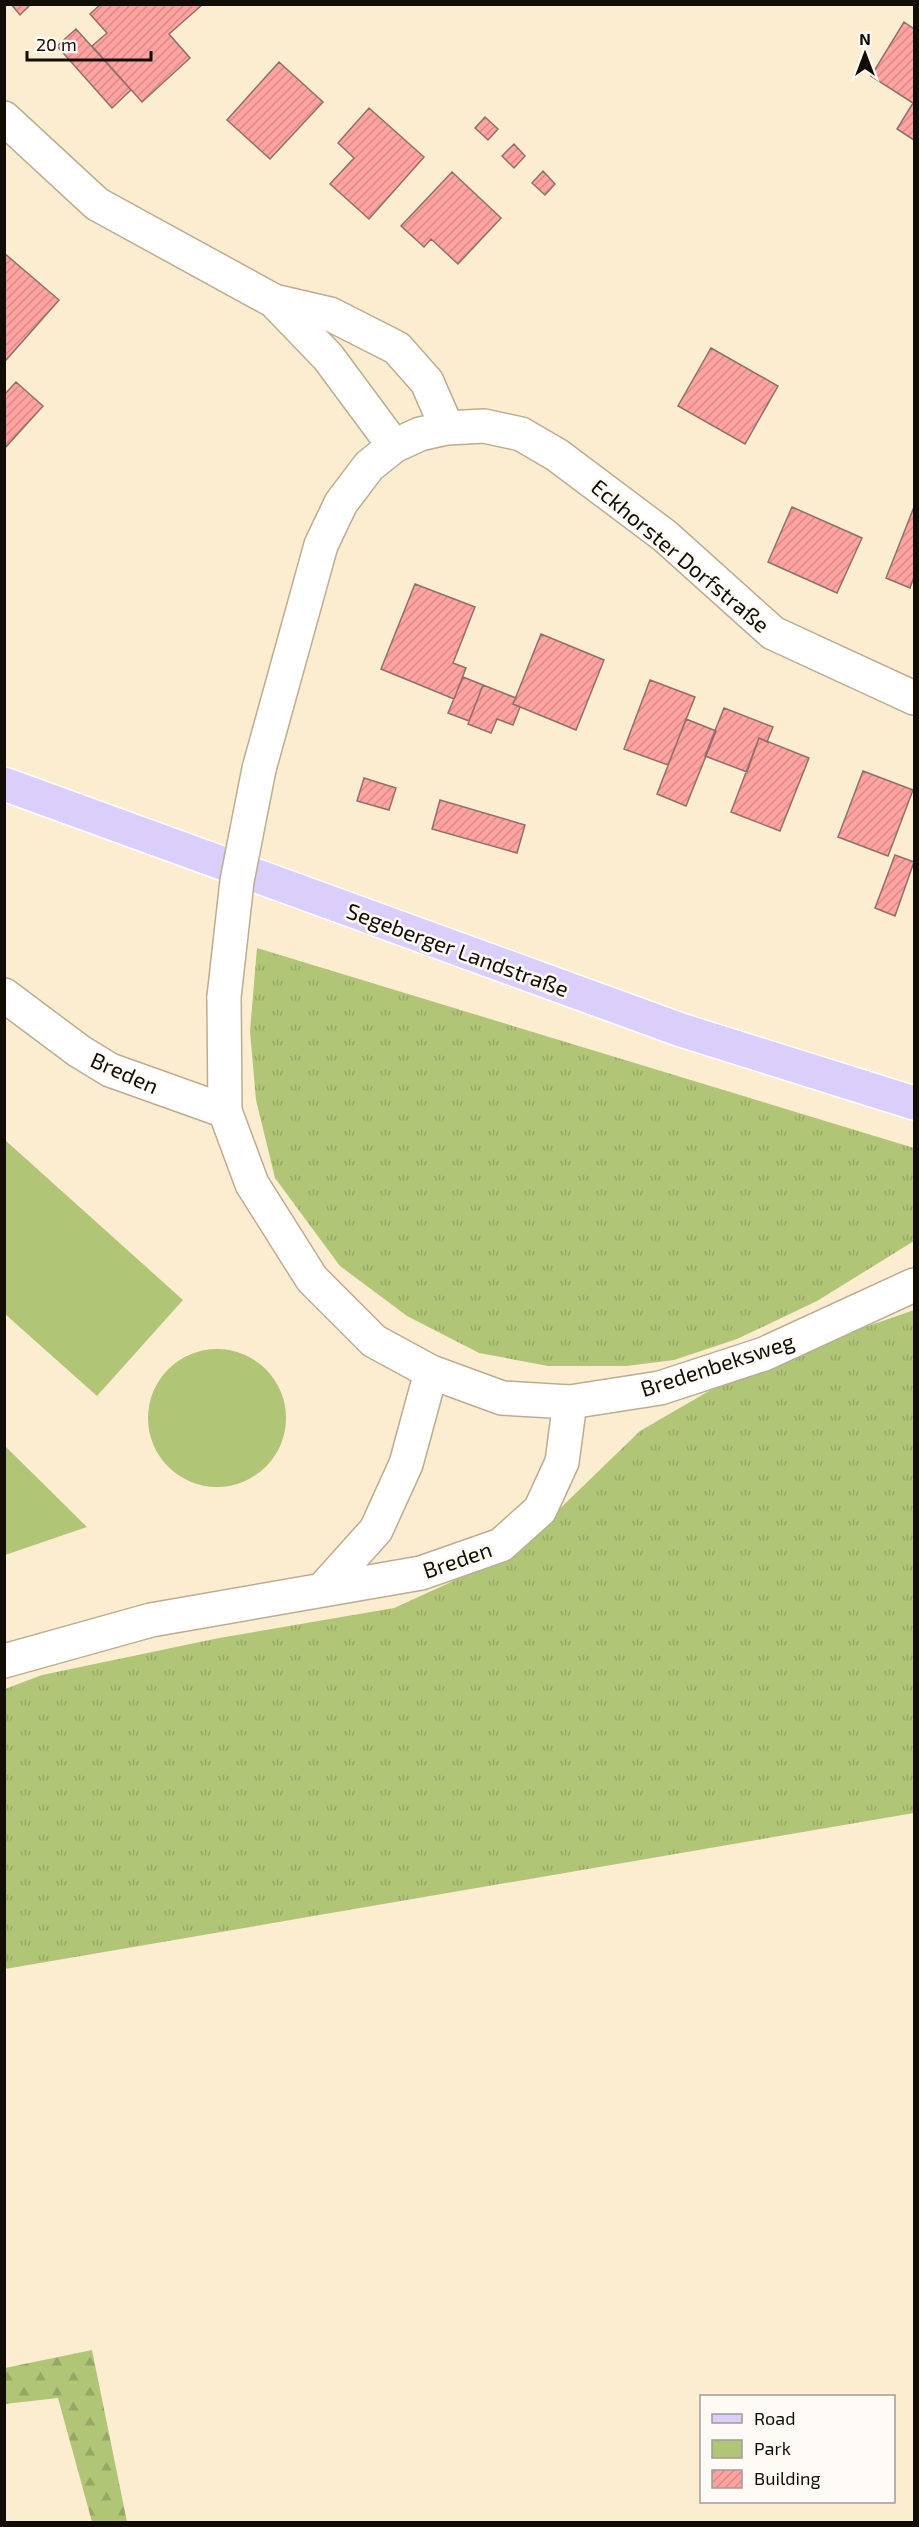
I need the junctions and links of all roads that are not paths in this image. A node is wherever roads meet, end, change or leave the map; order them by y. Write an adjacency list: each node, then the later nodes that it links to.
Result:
1 (4, 118): 2 (street)
2 (274, 301): 3 (street); 4 (street)
3 (447, 428): 4 (street, Eckhorster Dorfstraße); 5 (street, Eckhorster Dorfstraße)
4 (394, 446): 6 (street, Eckhorster Dorfstraße)
5 (915, 698)
6 (259, 769): 10 (street, Bredenbeksweg, bridge)
7 (4, 784): 9 (main road, Segeberger Landstraße)
8 (4, 995): 10 (street, Breden)
9 (915, 1103)
10 (225, 1111): 12 (street, Bredenbeksweg)
11 (915, 1285): 13 (street, Bredenbeksweg)
12 (431, 1372): 13 (street, Bredenbeksweg); 14 (street)
13 (570, 1402): 14 (street, Breden)
14 (322, 1590): 15 (street, Breden)
15 (4, 1661)

